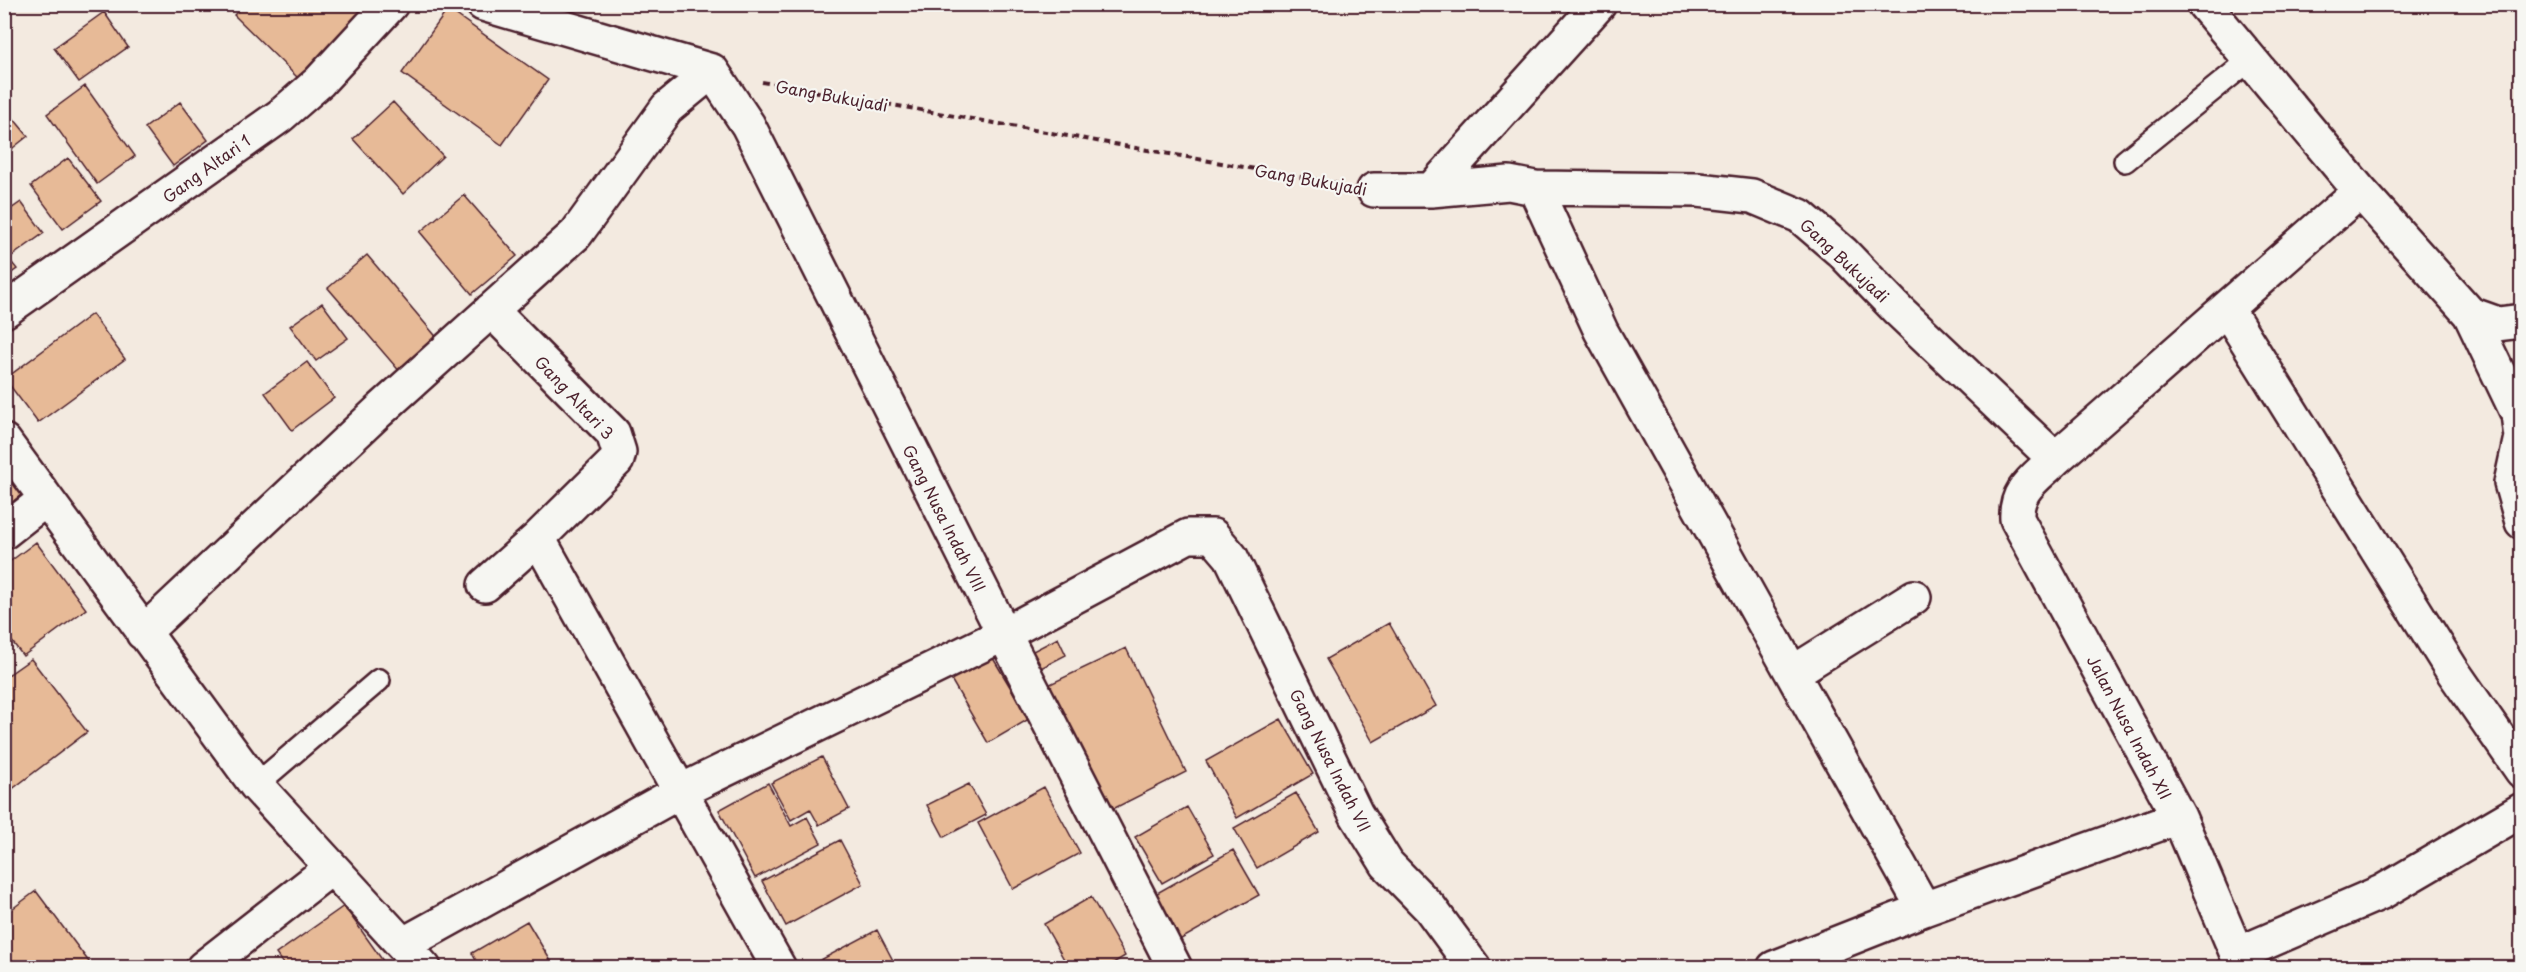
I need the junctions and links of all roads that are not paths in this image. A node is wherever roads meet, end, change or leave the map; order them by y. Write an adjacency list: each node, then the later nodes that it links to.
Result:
1 (391, 4): 14 (street, Gang Altari 1)
2 (483, 4): 6 (street)
3 (1599, 4): 10 (street)
4 (2204, 4): 5 (street)
5 (2251, 59): 7 (lane); 11 (street)
6 (712, 71): 13 (street); 26 (street, Gang Nusa Indah VIII)
7 (2126, 161)
8 (1535, 188): 10 (street, Gang Bukujadi); 18 (street, Gang Bukujadi); 27 (street)
9 (1374, 190): 10 (street, Gang Bukujadi)
10 (1431, 190)
11 (2360, 191): 12 (street); 15 (street)
12 (2227, 309): 18 (street); 29 (street)
13 (491, 310): 22 (street, Gang Altari 3); 25 (street)
14 (4, 311)
15 (2470, 314): 16 (street); 20 (street)
16 (2522, 321)
17 (4, 441): 19 (street)
18 (2055, 459): 33 (street, Jalan Nusa Indah XII)
19 (46, 499): 21 (street); 25 (street)
20 (2522, 522)
21 (4, 532)
22 (538, 538): 23 (street, Gang Altari 3); 31 (street)
23 (485, 585)
24 (1914, 597): 27 (street)
25 (143, 633): 30 (street)
26 (1004, 634): 31 (street); 40 (street, Gang Nusa Indah VIII); 41 (street, Gang Nusa Indah VII)
27 (1794, 672): 35 (street)
28 (379, 680): 30 (lane)
29 (2522, 771)
30 (256, 785): 34 (street)
31 (681, 791): 36 (street); 39 (street)
32 (2522, 810): 37 (street)
33 (2179, 817): 35 (street); 37 (street, Jalan Nusa Indah XII)
34 (331, 868): 36 (street); 38 (street)
35 (1924, 909): 42 (street)
36 (414, 956)
37 (2241, 961)
38 (203, 968)
39 (779, 968)
40 (1175, 968)
41 (1474, 968)
42 (1774, 968)

